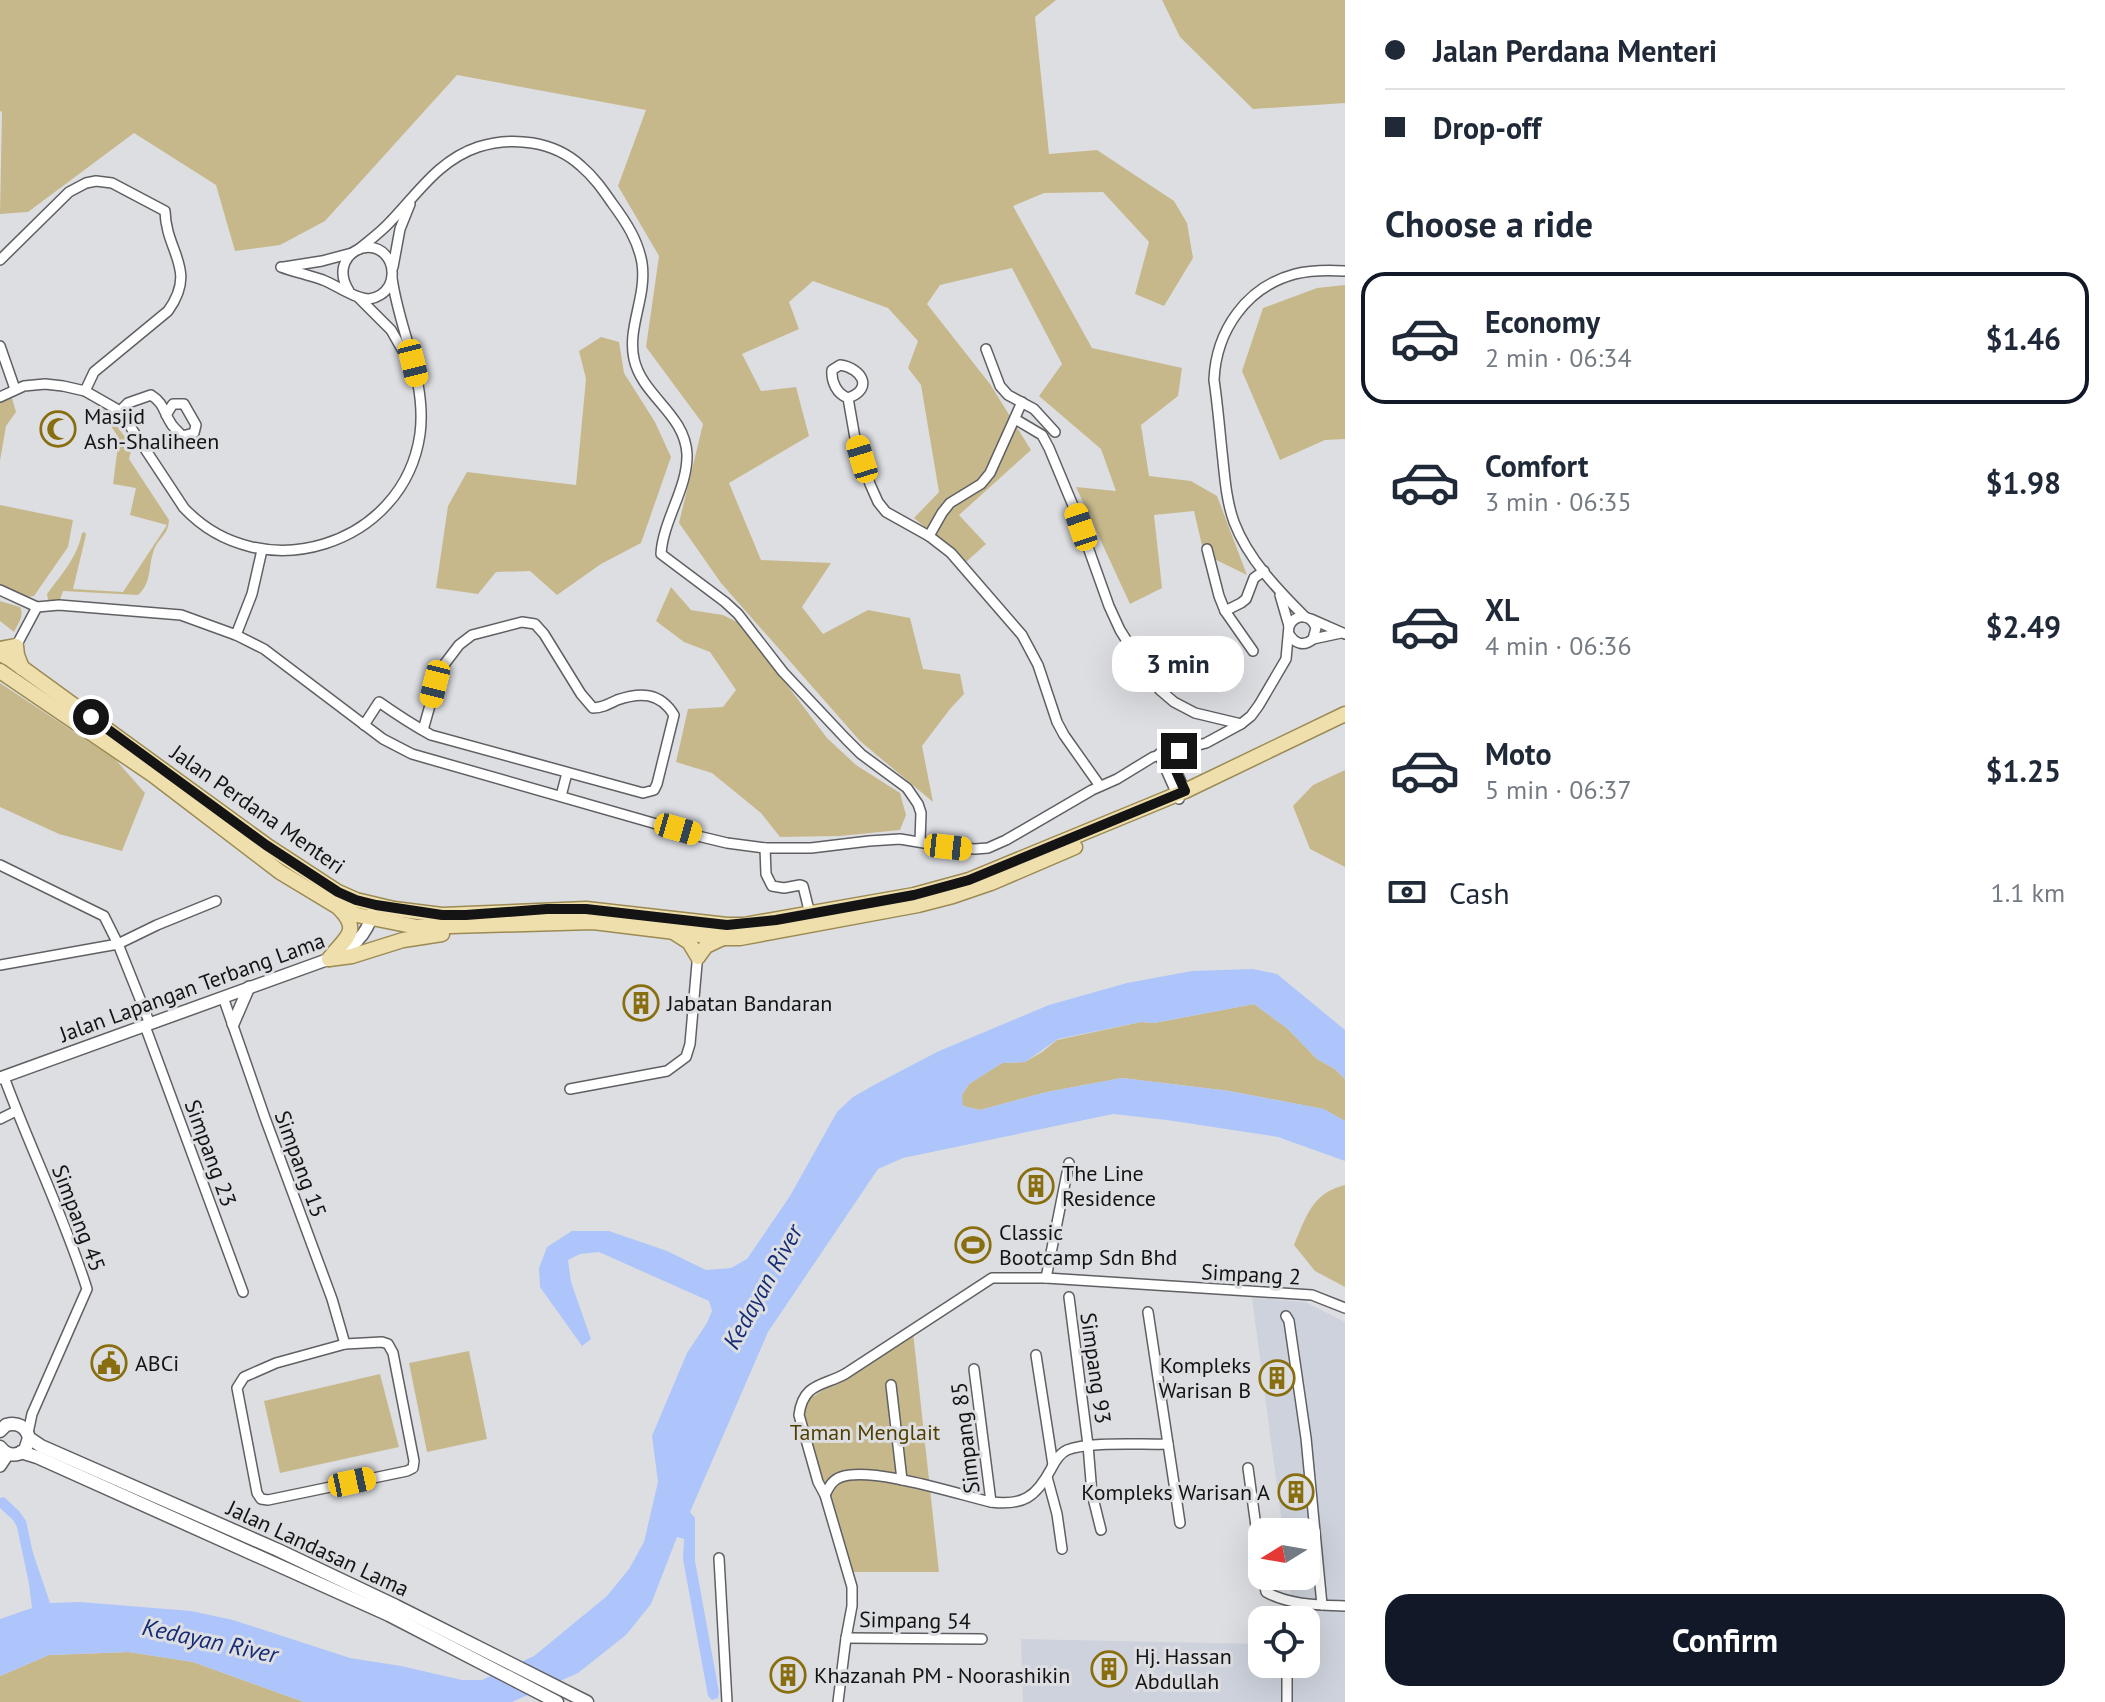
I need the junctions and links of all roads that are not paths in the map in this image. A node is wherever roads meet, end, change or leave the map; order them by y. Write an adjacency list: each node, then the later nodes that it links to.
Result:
1 (414, 194): 2 (street); 5 (street); 47 (street)
2 (355, 251): 5 (street); 6 (street); 6 (street)
3 (0, 260): 12 (street)
4 (1345, 271): 23 (street)
5 (392, 274): 7 (street); 10 (street)
6 (349, 291): 7 (street)
7 (358, 297): 10 (street)
8 (0, 346): 11 (street)
9 (986, 349): 15 (street)
10 (417, 379): 22 (street)
11 (15, 389): 12 (street); 13 (street)
12 (85, 391): 16 (street)
13 (0, 397)
14 (848, 398): 20 (street)
15 (1022, 402): 18 (street); 19 (street)
16 (120, 411): 17 (street); 22 (street)
17 (166, 415)
18 (1015, 419): 20 (street); 39 (street)
19 (1055, 432)
20 (929, 536): 44 (street)
21 (1207, 549): 27 (street)
22 (262, 550): 31 (street)
23 (1264, 571): 24 (street); 27 (street)
24 (1277, 589): 28 (street); 29 (street)
25 (0, 592): 26 (street)
26 (37, 607): 31 (street); 34 (street)
27 (1225, 611): 33 (street)
28 (1307, 618): 29 (street); 30 (street); 32 (street)
29 (1289, 630): 32 (street); 35 (street)
30 (1343, 633): 32 (street)
31 (236, 635): 40 (street)
32 (1310, 641): 35 (street)
33 (1253, 651)
34 (10, 655): 36 (street); 52 (main road, Jalan Perdana Menteri)
35 (1286, 659): 39 (street)
36 (1, 672): 51 (main road, Jalan Perdana Menteri)
37 (1345, 714): 46 (main road, Jalan Perdana Menteri)
38 (1345, 723): 46 (main road, Jalan Perdana Menteri)
39 (1241, 724): 42 (street)
40 (364, 725): 41 (street); 45 (street)
41 (423, 730): 43 (street); 43 (street)
42 (1163, 754): 44 (street); 46 (street)
43 (567, 773): 45 (street)
44 (1100, 786): 47 (street)
45 (561, 796): 48 (street)
46 (1182, 796): 53 (main road, Jalan Perdana Menteri); 57 (main road, Jalan Perdana Menteri)
47 (920, 842): 48 (street)
48 (765, 848): 53 (street)
49 (0, 865): 58 (street, Simpang 23)
50 (216, 901): 58 (street)
51 (338, 907): 52 (main road, Jalan Perdana Menteri); 60 (main road)
52 (374, 912): 54 (main road, Jalan Perdana Menteri); 55 (main road, Jalan Perdana Menteri); 60 (street, Jalan Lapangan Terbang Lama)
53 (810, 914): 55 (main road, Jalan Perdana Menteri)
54 (486, 926): 56 (main road, Jalan Perdana Menteri); 60 (main road)
55 (700, 929): 56 (main road, Jalan Perdana Menteri); 57 (main road, Jalan Perdana Menteri); 59 (street)
56 (674, 932): 59 (main road)
57 (724, 938): 59 (main road)
58 (118, 944): 61 (street); 65 (street, Simpang 23)
59 (698, 957): 67 (street)
60 (329, 959): 62 (street, Jalan Lapangan Terbang Lama)
61 (0, 965)
62 (249, 987): 63 (street, Jalan Lapangan Terbang Lama); 64 (street)
63 (223, 997): 64 (street, Simpang 15); 65 (street, Jalan Lapangan Terbang Lama)
64 (233, 1024): 77 (street, Simpang 15)
65 (148, 1025): 66 (street, Jalan Lapangan Terbang Lama); 72 (street, Simpang 23)
66 (2, 1077): 68 (street, Simpang 45)
67 (570, 1089)
68 (16, 1111): 69 (street); 81 (street, Simpang 45)
69 (0, 1119)
70 (1069, 1163): 71 (street)
71 (1046, 1278): 74 (street, Simpang 2); 91 (street, Simpang 2)
72 (243, 1292)
73 (1069, 1297): 83 (street, Simpang 93)
74 (1345, 1308)
75 (1148, 1312): 82 (street)
76 (1286, 1316): 100 (street)
77 (345, 1344): 77 (street)
78 (1036, 1355): 86 (street)
79 (974, 1369): 92 (street, Simpang 85)
80 (891, 1385): 90 (street)
81 (13, 1429): 85 (main road); 106 (main road, Jalan Landasan Lama)
82 (1168, 1444): 83 (street); 94 (street)
83 (1088, 1445): 86 (street); 95 (street, Simpang 93)
84 (4, 1451): 85 (main road); 87 (street)
85 (21, 1452): 105 (main road, Jalan Landasan Lama)
86 (1053, 1465): 89 (street)
87 (0, 1466)
88 (1248, 1468): 93 (street)
89 (1047, 1477): 92 (street); 96 (street)
90 (902, 1480): 91 (street); 92 (street)
91 (825, 1495): 102 (street)
92 (991, 1502)
93 (1255, 1518)
94 (1180, 1523)
95 (1101, 1530)
96 (1062, 1549)
97 (719, 1558): 107 (street)
98 (1266, 1590): 99 (street)
99 (1305, 1604): 100 (street)
100 (1322, 1605): 101 (street)
101 (1345, 1606)
102 (846, 1638): 103 (street, Simpang 54); 108 (street)
103 (982, 1639)
104 (1287, 1678): 109 (street)
105 (557, 1702)
106 (586, 1702)
107 (727, 1702)
108 (838, 1702)
109 (1287, 1702)

